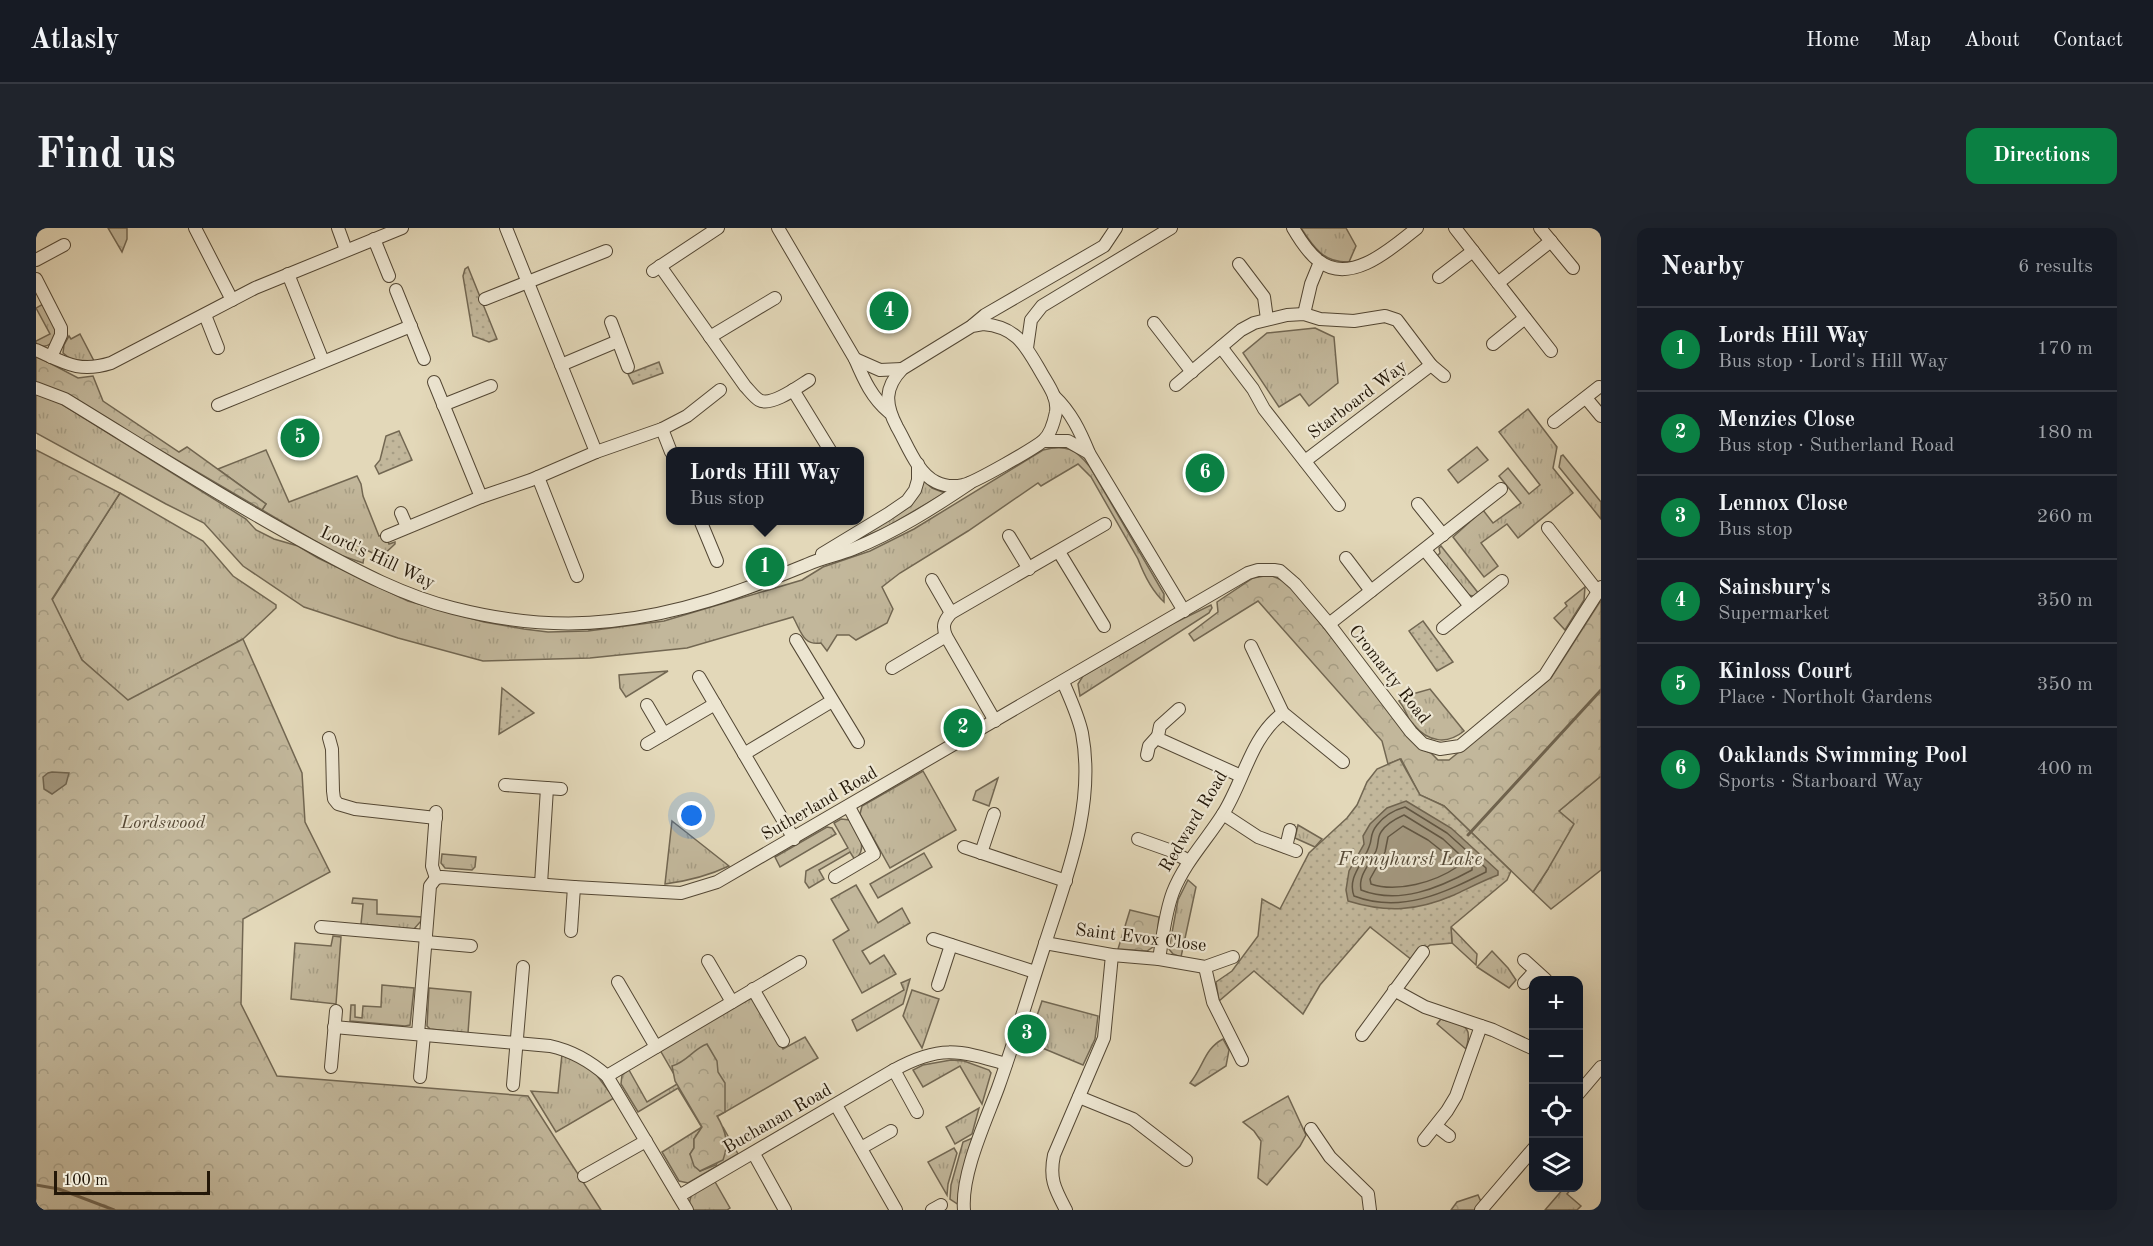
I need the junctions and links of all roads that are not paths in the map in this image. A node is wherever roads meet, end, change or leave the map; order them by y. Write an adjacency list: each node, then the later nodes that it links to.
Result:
1 (195, 228): 32 (street)
2 (338, 228): 16 (street)
3 (402, 228): 13 (street)
4 (506, 228): 27 (street)
5 (718, 228): 41 (street)
6 (778, 228): 51 (street)
7 (1116, 228): 40 (street)
8 (1171, 228): 46 (street)
9 (1293, 228): 20 (street)
10 (1417, 228): 20 (street)
11 (1455, 228): 18 (street)
12 (1540, 228): 14 (street)
13 (374, 239): 16 (street); 24 (street)
14 (1551, 241): 22 (street); 28 (street)
15 (64, 245): 19 (street)
16 (346, 250): 23 (street)
17 (606, 251): 27 (street)
18 (1473, 251): 25 (street); 28 (street)
19 (36, 260)
20 (1320, 262): 33 (street)
21 (1239, 264): 36 (street)
22 (1573, 268)
23 (288, 274): 32 (street); 52 (street)
24 (389, 276)
25 (1439, 277)
26 (36, 279): 49 (street)
27 (527, 282): 31 (street); 53 (street)
28 (1498, 283): 35 (street)
29 (396, 290): 39 (street)
30 (775, 298): 41 (street)
31 (485, 299)
32 (232, 300): 34 (street)
33 (1304, 314): 36 (street, Starboard Way); 54 (street, Starboard Way)
34 (205, 315): 45 (street); 49 (street)
35 (1525, 318): 43 (street); 48 (street)
36 (1267, 319): 44 (street, Starboard Way)
37 (611, 322): 42 (street)
38 (1154, 323): 57 (street)
39 (411, 326): 50 (street); 52 (street)
40 (972, 326): 46 (street); 56 (street)
41 (710, 337): 66 (street)
42 (618, 341): 53 (street); 55 (street)
43 (1493, 344)
44 (1221, 347): 57 (street, Starboard Way); 80 (street, Starboard Way)
45 (218, 348)
46 (1027, 348): 67 (street)
47 (36, 350): 49 (street)
48 (1551, 351)
49 (51, 357)
50 (424, 359)
51 (855, 359): 56 (street); 71 (street)
52 (323, 361): 69 (street)
53 (561, 365): 78 (street)
54 (1431, 365): 58 (street, Starboard Way); 80 (street, Starboard Way)
55 (628, 367)
56 (903, 369): 71 (street)
57 (1192, 372): 61 (street, Starboard Way)
58 (1444, 376)
59 (809, 380): 66 (street)
60 (434, 382): 70 (street)
61 (1176, 385)
62 (491, 386): 70 (street)
63 (1599, 387): 68 (street)
64 (36, 388): 100 (street, Lord's Hill Way)
65 (720, 390): 74 (street)
66 (793, 390): 77 (street)
67 (1054, 396): 75 (street); 79 (street)
68 (1586, 398): 72 (street); 73 (street)
69 (218, 405)
70 (443, 405): 85 (street)
71 (889, 412): 81 (street)
72 (1601, 416)
73 (1554, 422)
74 (662, 429): 76 (street); 78 (street)
75 (1043, 441): 79 (street); 83 (street)
76 (669, 447)
77 (828, 447)
78 (596, 452): 82 (street)
79 (1089, 453): 108 (street)
80 (1305, 461): 87 (street, Starboard Way)
81 (918, 464): 83 (street); 100 (street, Lord's Hill Way)
82 (538, 477): 85 (street); 102 (street)
83 (970, 483): 100 (street, Lord's Hill Way)
84 (1501, 489): 93 (street)
85 (481, 497): 91 (street)
86 (1418, 504): 93 (street)
87 (1339, 505)
88 (401, 513): 91 (street)
89 (1105, 524): 97 (street)
90 (702, 525): 99 (street)
91 (407, 527): 94 (street)
92 (1548, 528): 105 (street)
93 (1443, 535): 96 (street)
94 (387, 536)
95 (1009, 536): 101 (street)
96 (1425, 550): 106 (street); 107 (street)
97 (1059, 552): 101 (street); 111 (street)
98 (1346, 558): 106 (street)
99 (717, 561)
100 (809, 564)
101 (1029, 569): 109 (street)
102 (577, 576)
103 (932, 580): 109 (street)
104 (1502, 581): 107 (street)
105 (1599, 589): 110 (street, Cromarty Road)
106 (1371, 591): 110 (street)
107 (1470, 606): 112 (street)
108 (1184, 611): 110 (street, Cromarty Road); 118 (street, Cromarty Road)
109 (951, 613): 113 (street)
110 (1329, 624)
111 (1104, 626)
112 (1443, 628)
113 (946, 636): 116 (street); 124 (street)
114 (796, 640): 119 (street)
115 (1251, 646): 123 (street)
116 (892, 668)
117 (699, 677): 120 (street)
118 (1063, 682): 124 (street, Sutherland Road); 150 (street)
119 (832, 701): 128 (street); 132 (street)
120 (715, 704): 125 (street); 132 (street)
121 (647, 705): 125 (street)
122 (1179, 709): 126 (street)
123 (1282, 713): 134 (street); 135 (street, Redward Road)
124 (995, 721): 139 (street, Sutherland Road)
125 (664, 734): 129 (street)
126 (1158, 736): 133 (street); 135 (street)
127 (329, 738): 130 (street)
128 (858, 742)
129 (647, 744)
130 (332, 754): 131 (street); 149 (street)
131 (345, 754)
132 (744, 754): 143 (street)
133 (1147, 755)
134 (1343, 762)
135 (1242, 776): 141 (street, Redward Road)
136 (505, 785): 137 (street)
137 (547, 788): 138 (street); 151 (street)
138 (561, 789)
139 (849, 807): 143 (street, Sutherland Road); 148 (street)
140 (994, 814): 146 (street)
141 (1223, 814): 142 (street); 147 (street, Redward Road)
142 (1290, 830)
143 (794, 839): 152 (street, Sutherland Road)
144 (1138, 839): 147 (street)
145 (964, 847): 146 (street)
146 (981, 853): 150 (street)
147 (1189, 861): 163 (street, Redward Road)
148 (835, 877)
149 (436, 878): 151 (street, Sutherland Road); 155 (street)
150 (1066, 881): 157 (street)
151 (541, 884): 152 (street, Sutherland Road)
152 (574, 887): 154 (street)
153 (321, 927): 155 (street)
154 (571, 931)
155 (426, 939): 159 (street); 181 (street)
156 (933, 939): 158 (street)
157 (1045, 943): 161 (street, Saint Evox Close); 170 (street)
158 (951, 945): 170 (street); 174 (street)
159 (471, 946)
160 (1424, 952): 176 (street)
161 (1112, 955): 163 (street, Saint Evox Close); 196 (street)
162 (1233, 957): 167 (street, Saint Evox Close)
163 (1159, 959): 167 (street, Saint Evox Close)
164 (1524, 960): 169 (street)
165 (708, 961): 177 (street)
166 (800, 962): 175 (street)
167 (1205, 967): 187 (street)
168 (523, 968): 184 (street)
169 (1535, 971): 171 (street); 173 (street)
170 (1035, 972): 188 (street)
171 (1540, 976)
172 (618, 982): 185 (street)
173 (1524, 983)
174 (938, 985)
175 (753, 989): 177 (street); 183 (street)
176 (1394, 990): 179 (street); 182 (street)
177 (732, 1002): 185 (street)
178 (336, 1011): 180 (street)
179 (1481, 1026): 186 (street); 199 (street)
180 (334, 1027): 181 (street); 189 (street)
181 (421, 1035): 184 (street); 193 (street)
182 (1362, 1035)
183 (783, 1041)
184 (517, 1043): 192 (street); 194 (street)
185 (656, 1047): 192 (street)
186 (1529, 1047)
187 (1242, 1060)
188 (1006, 1064): 191 (street, Buchanan Road); 214 (street)
189 (331, 1067)
190 (1601, 1067): 195 (street)
191 (894, 1070): 197 (street, Buchanan Road); 198 (street)
192 (607, 1076): 204 (street)
193 (420, 1077)
194 (513, 1085)
195 (1583, 1085)
196 (1079, 1097): 208 (street); 215 (street)
197 (836, 1105): 205 (street); 207 (street, Buchanan Road)
198 (917, 1112)
199 (1436, 1126): 202 (street); 203 (street)
200 (1311, 1129): 216 (street)
201 (891, 1131): 205 (street)
202 (1449, 1136)
203 (1424, 1140)
204 (646, 1141): 209 (street); 210 (street)
205 (861, 1148): 213 (street)
206 (1529, 1153): 217 (street)
207 (754, 1154): 210 (street, Buchanan Road); 212 (street)
208 (1186, 1160)
209 (584, 1176)
210 (679, 1196): 211 (street)
211 (687, 1210)
212 (785, 1210)
213 (896, 1210)
214 (964, 1210)
215 (1066, 1210)
216 (1370, 1210)
217 (1481, 1210)

